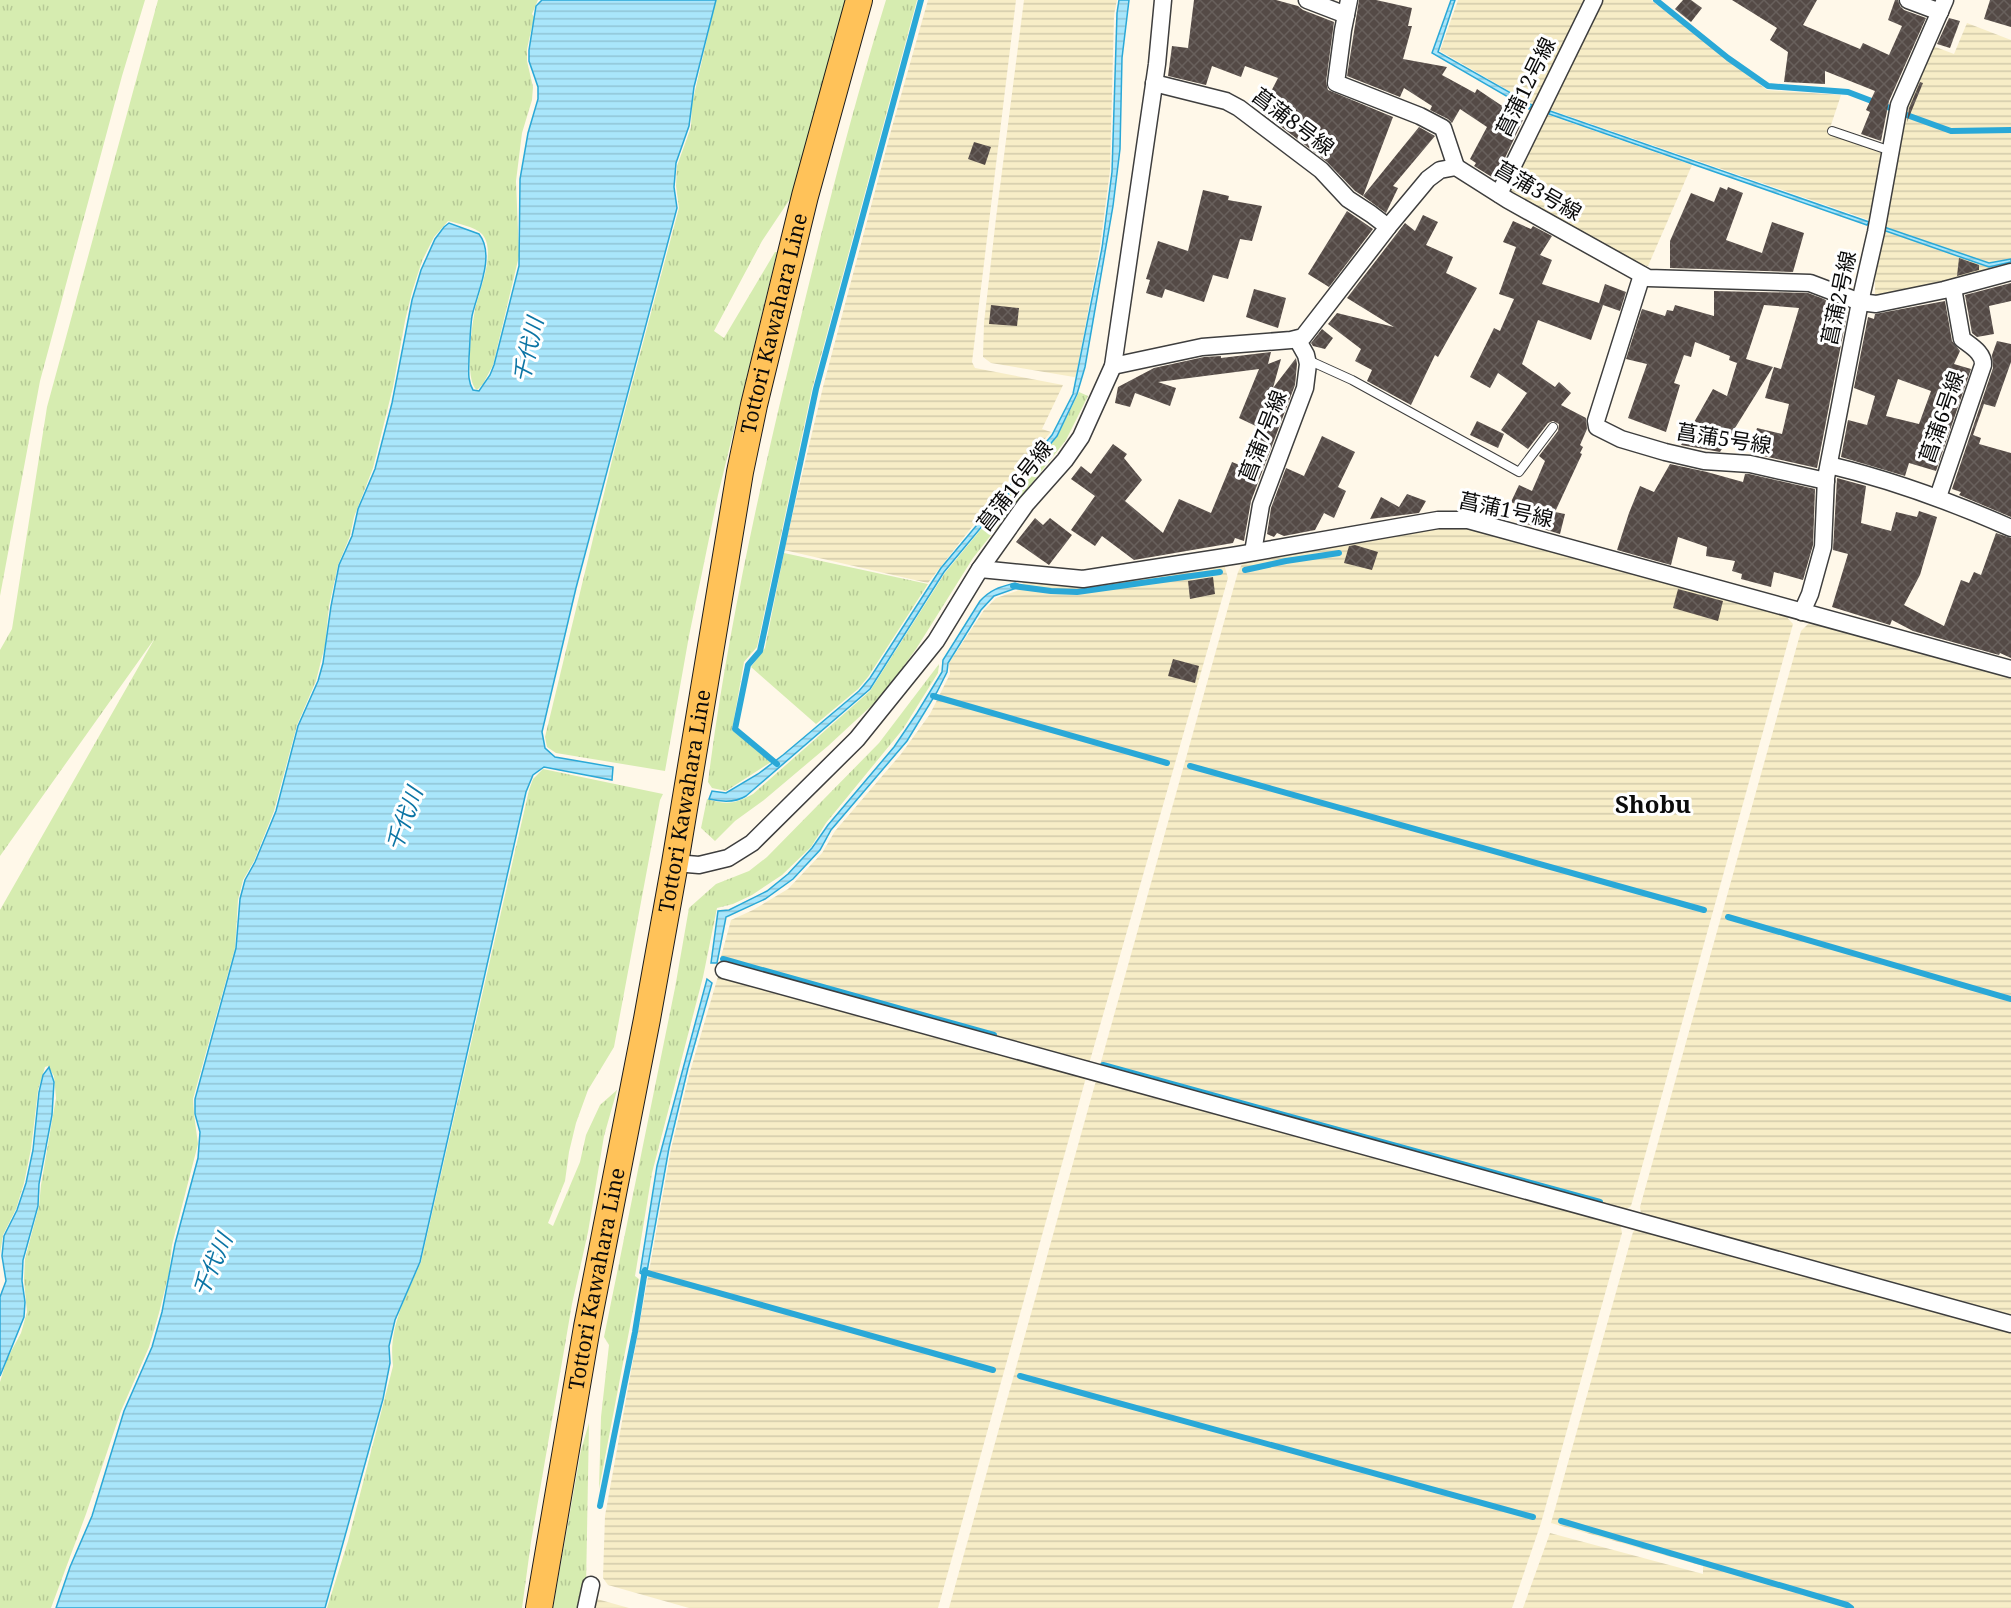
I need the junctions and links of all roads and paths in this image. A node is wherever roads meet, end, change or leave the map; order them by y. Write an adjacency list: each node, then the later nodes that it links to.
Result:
1 (860, 0): 29 (main road, Tottori Kawahara Line)
2 (1164, 0): 8 (street, 菖蒲16号線)
3 (1307, 0): 7 (street)
4 (1594, 0): 12 (street, 菖蒲12号線)
5 (1908, 0): 6 (street)
6 (1943, 6): 10 (street, 菖蒲2号線)
7 (1348, 7): 11 (street)
8 (1154, 83): 13 (street, 菖蒲8号線); 20 (street, 菖蒲16号線)
9 (1832, 131): 10 (lane)
10 (1891, 152): 17 (street, 菖蒲2号線)
11 (1456, 167): 12 (street, 菖蒲3号線); 13 (street)
12 (1498, 194): 15 (street, 菖蒲3号線)
13 (1388, 227): 18 (street)
14 (2011, 272): 16 (street, 菖蒲3号線)
15 (1642, 275): 17 (street, 菖蒲3号線); 22 (street, 菖蒲5号線)
16 (1953, 288): 17 (street, 菖蒲3号線); 23 (street, 菖蒲6号線)
17 (1860, 302): 22 (street, 菖蒲2号線)
18 (1297, 339): 19 (street); 20 (street)
19 (1308, 360): 21 (lane); 25 (street, 菖蒲7号線)
20 (1113, 366): 26 (street, 菖蒲16号線)
21 (1553, 427)
22 (1828, 473): 23 (street, 菖蒲5号線); 27 (street, 菖蒲2号線)
23 (1938, 497): 24 (street, 菖蒲5号線)
24 (2011, 528)
25 (1253, 552): 26 (street, 菖蒲1号線); 27 (street, 菖蒲1号線)
26 (980, 568): 29 (street, 菖蒲16号線)
27 (1802, 612): 28 (street, 菖蒲1号線)
28 (2011, 669)
29 (675, 863): 33 (main road, Tottori Kawahara Line)
30 (724, 970): 31 (street)
31 (2011, 1324)
32 (591, 1585): 34 (street)
33 (539, 1608)
34 (586, 1608)

